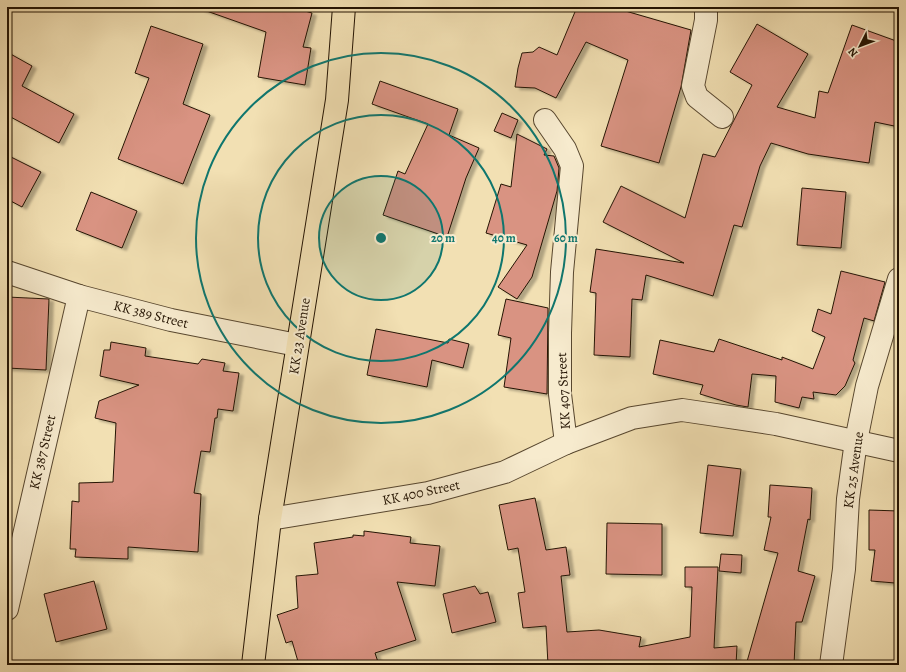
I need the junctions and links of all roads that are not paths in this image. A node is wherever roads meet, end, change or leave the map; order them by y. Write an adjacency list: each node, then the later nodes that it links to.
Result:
1 (344, 7): 8 (main road, KK 23 Avenue)
2 (706, 7): 3 (street)
3 (722, 117)
4 (545, 120): 10 (street, KK 407 Street)
5 (7, 272): 7 (street, KK 389 Street)
6 (899, 279): 9 (street, KK 25 Avenue)
7 (79, 296): 8 (street, KK 389 Street); 13 (street, KK 387 Street)
8 (297, 345): 12 (main road, KK 23 Avenue)
9 (856, 441): 10 (street, KK 407 Street); 11 (street, KK 407 Street); 15 (street, KK 25 Avenue)
10 (566, 443): 12 (street, KK 400 Street)
11 (899, 451)
12 (270, 519): 14 (main road, KK 23 Avenue)
13 (7, 609)
14 (253, 665)
15 (831, 665)

